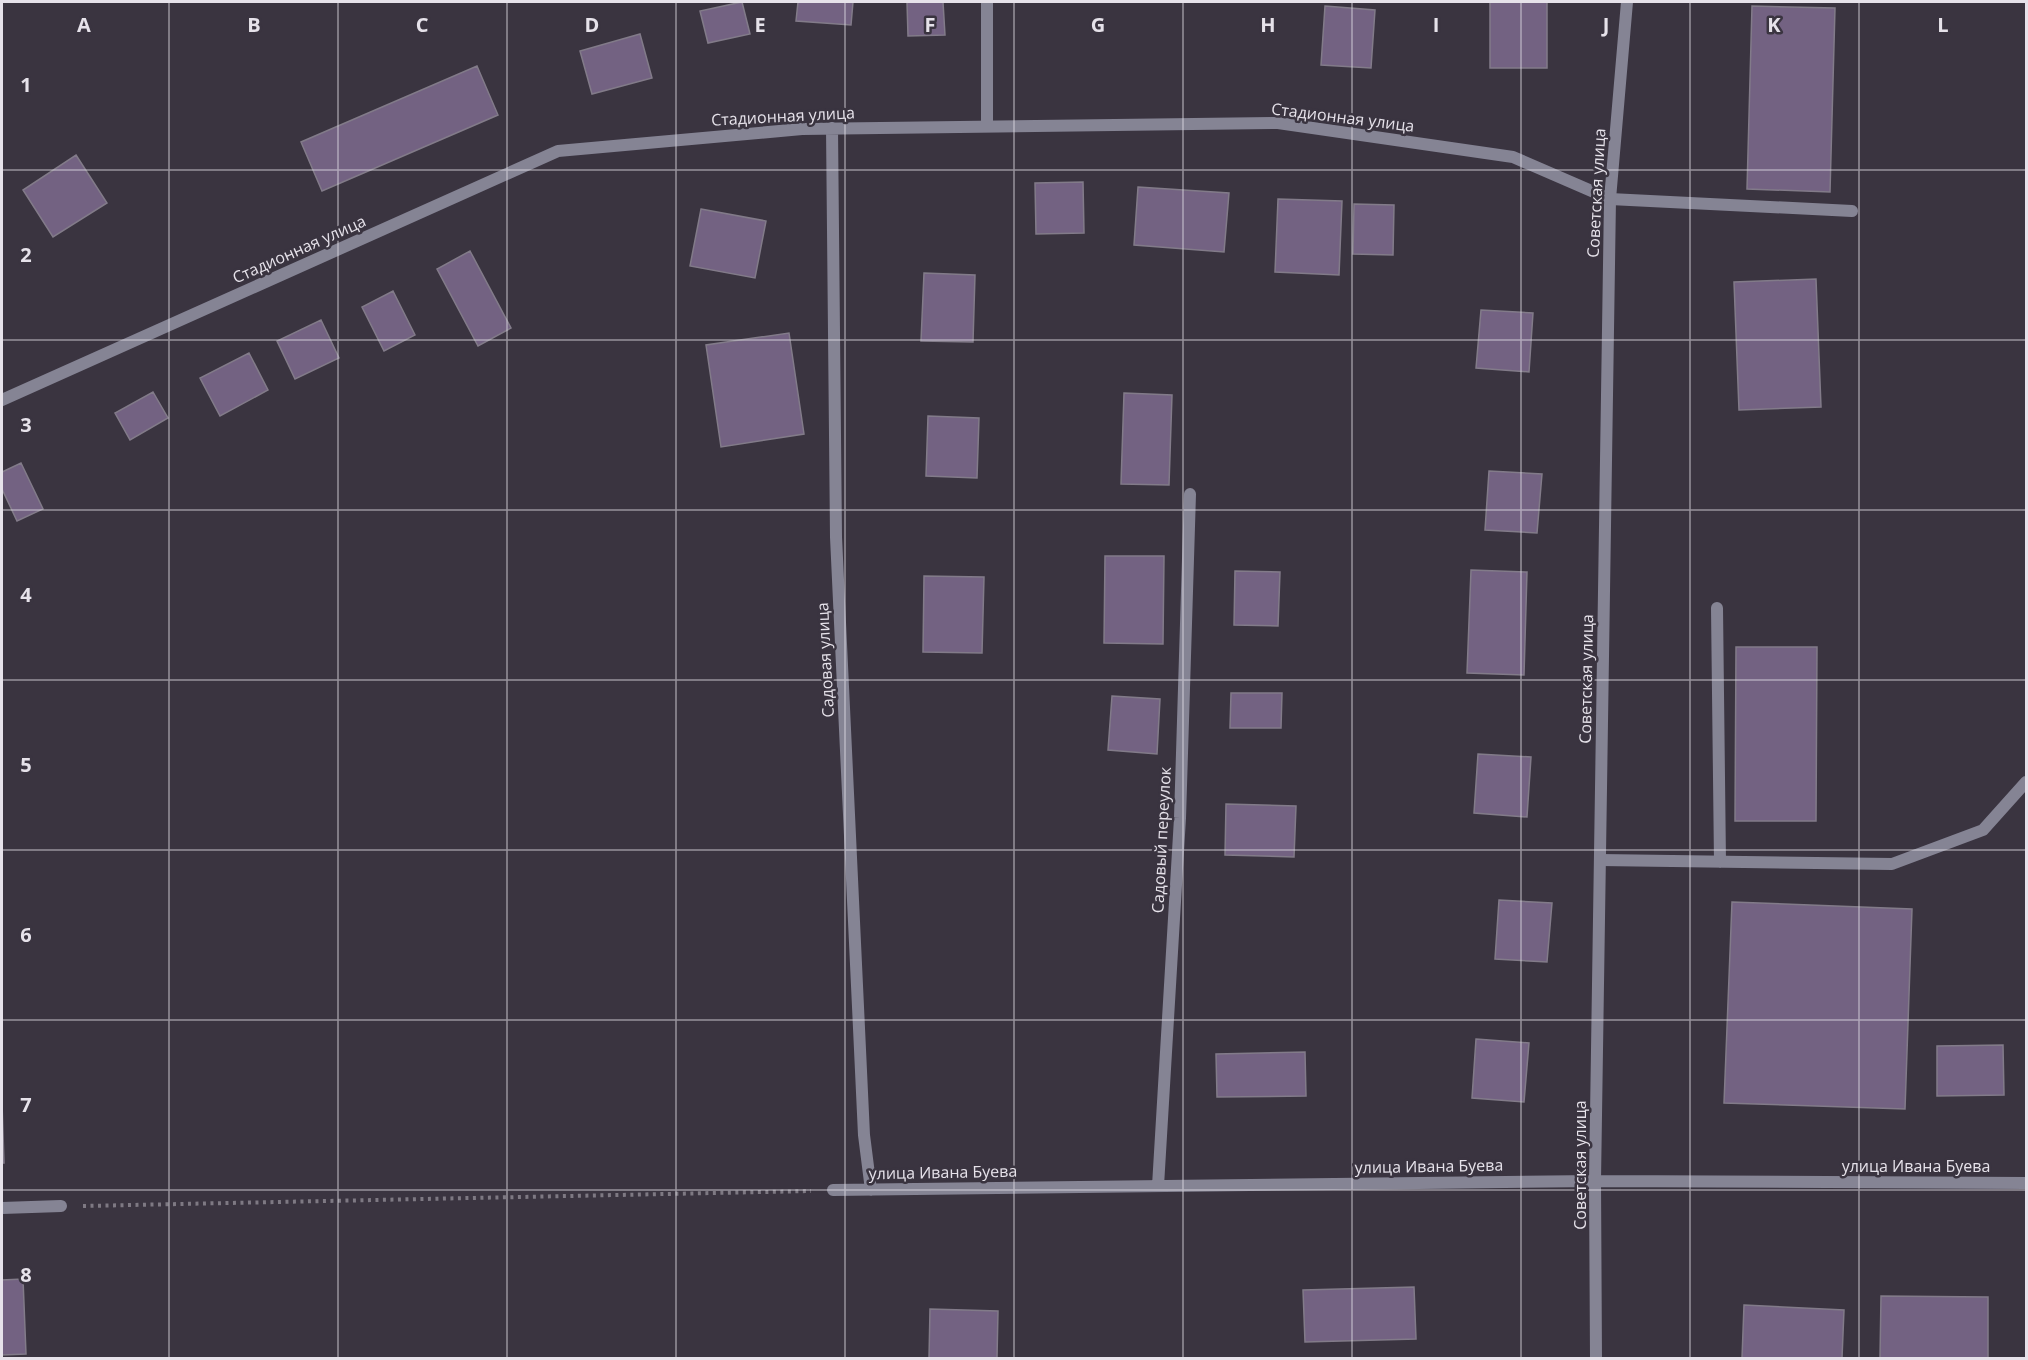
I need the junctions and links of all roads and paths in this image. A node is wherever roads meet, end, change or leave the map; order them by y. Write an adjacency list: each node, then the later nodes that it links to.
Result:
1 (987, 2): 3 (street)
2 (1627, 2): 5 (street, Советская улица)
3 (987, 126): 4 (street, Стадионная улица); 5 (street, Стадионная улица)
4 (832, 129): 7 (street, Стадионная улица); 17 (street, Садовая улица)
5 (1610, 199): 6 (street); 11 (street, Советская улица)
6 (1852, 211)
7 (2, 400)
8 (1190, 494): 15 (street, Садовый переулок)
9 (1718, 608): 12 (street)
10 (2026, 782): 12 (street)
11 (1600, 860): 12 (street); 13 (street, Советская улица)
12 (1720, 862)
13 (1595, 1181): 14 (street, улица Ивана Буева); 15 (street, улица Ивана Буева); 20 (street, Советская улица)
14 (2026, 1183)
15 (1158, 1186): 17 (street, улица Ивана Буева)
16 (832, 1190): 17 (street, улица Ивана Буева); 18 (path)
17 (871, 1190)
18 (61, 1206): 19 (street)
19 (2, 1209)
20 (1596, 1359)

